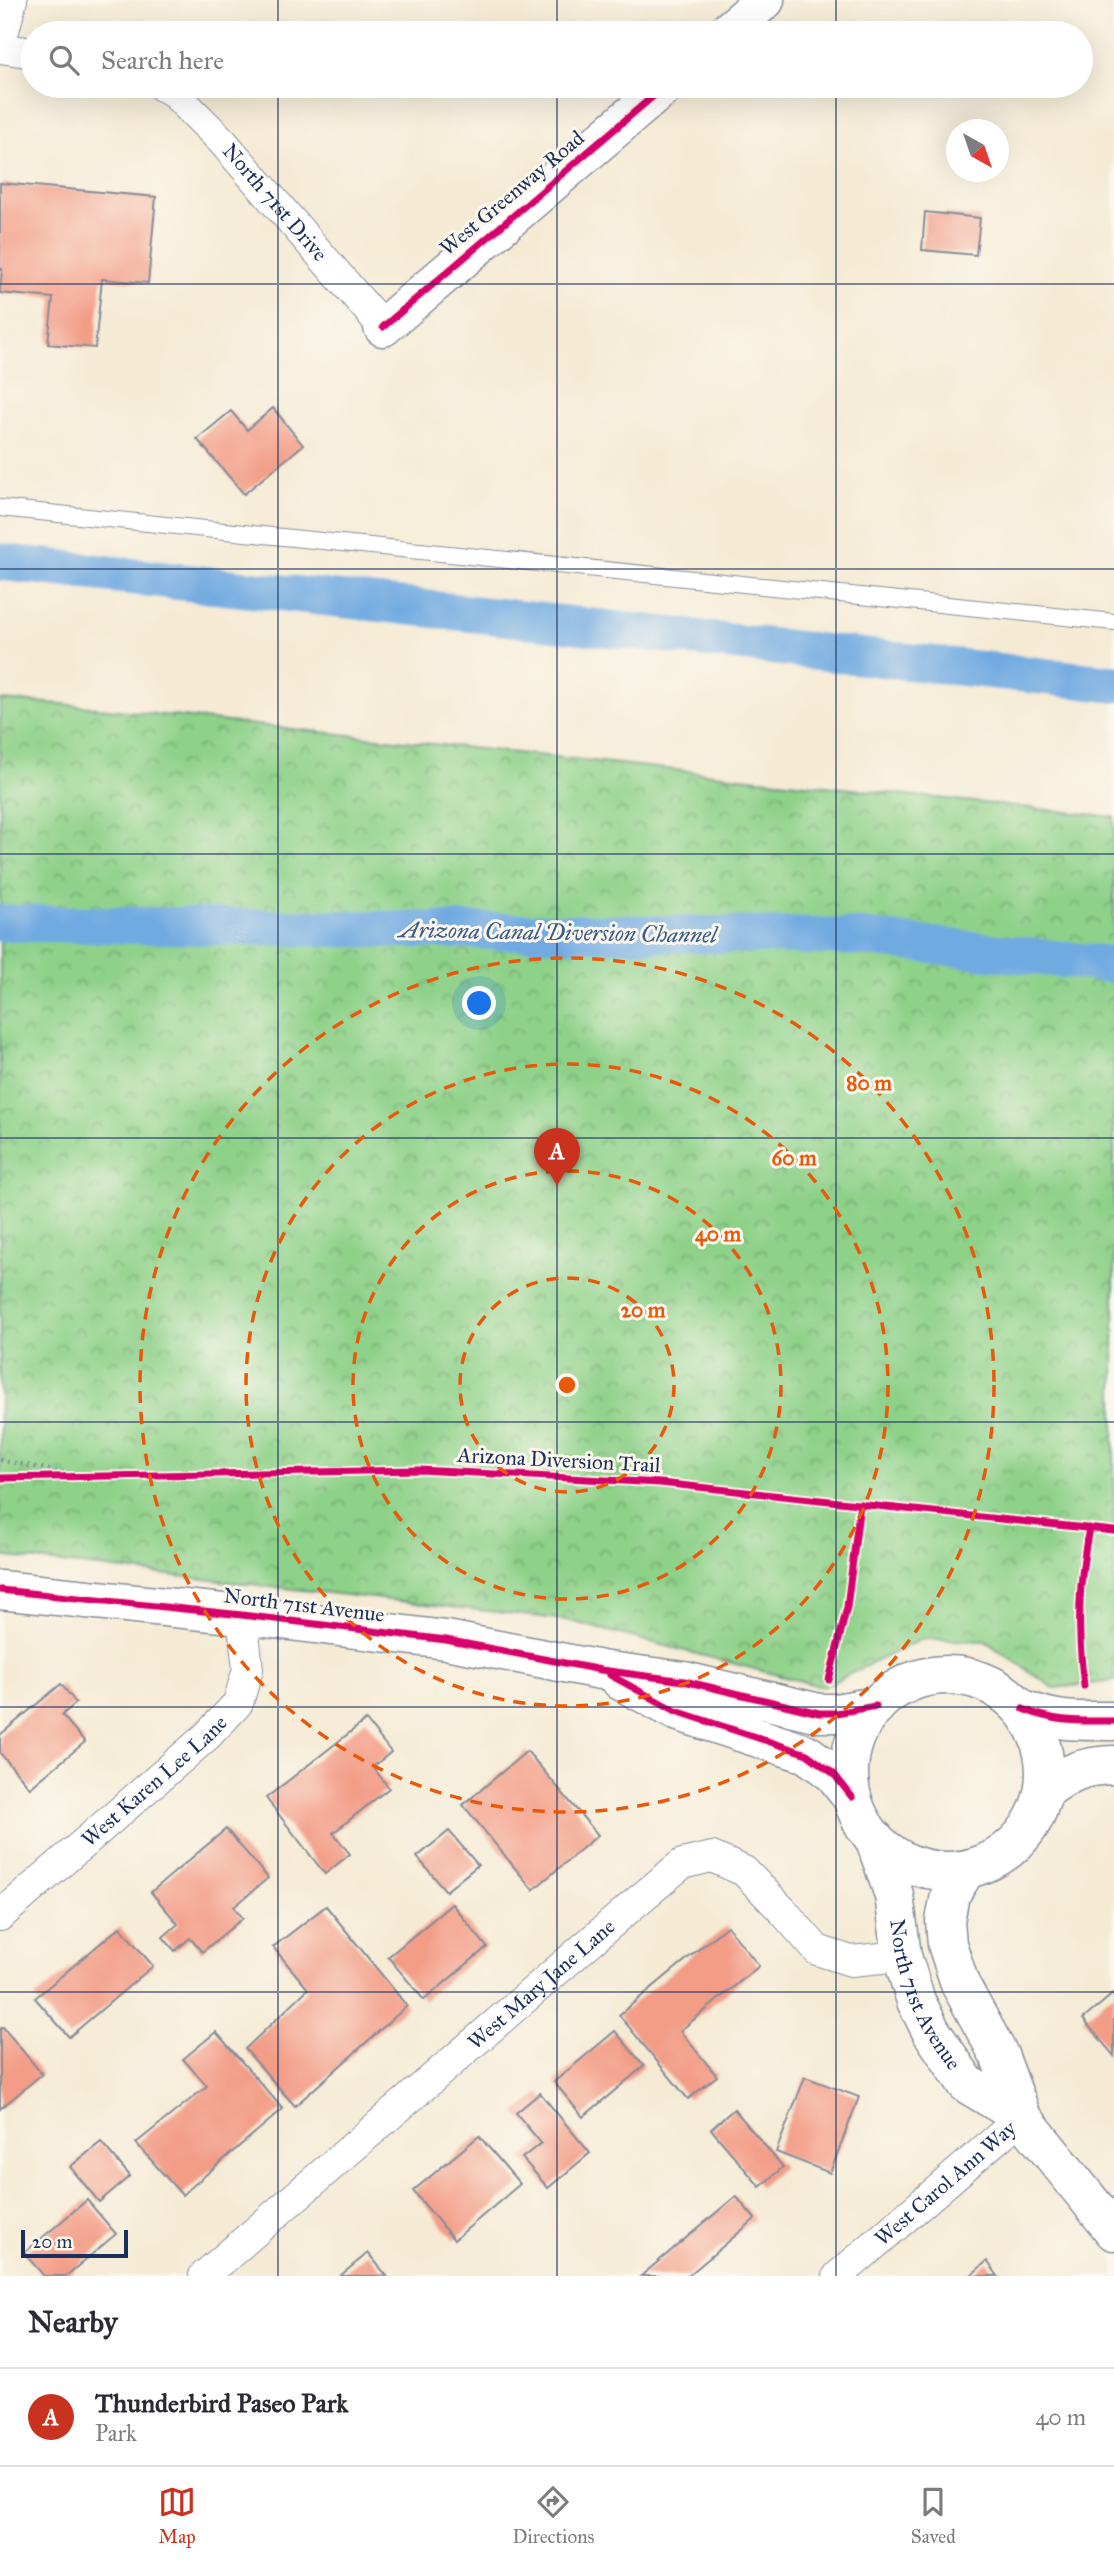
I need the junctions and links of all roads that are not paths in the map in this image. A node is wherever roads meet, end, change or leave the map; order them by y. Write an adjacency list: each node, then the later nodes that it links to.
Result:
1 (12, 0): 4 (street)
2 (765, 0): 3 (street)
3 (740, 21)
4 (0, 47): 5 (street)
5 (21, 51)
6 (179, 98): 8 (street, North 71st Drive)
7 (651, 98): 8 (street, West Greenway Road)
8 (383, 327)
9 (0, 508): 10 (lane)
10 (1114, 622)
11 (0, 1590): 12 (street, North 71st Avenue)
12 (242, 1615): 13 (street, North 71st Avenue); 22 (street, West Karen Lee Lane)
13 (601, 1670): 14 (street, North 71st Avenue); 19 (street, North 71st Avenue)
14 (876, 1706): 15 (street, North 71st Avenue); 19 (street, North 71st Avenue)
15 (1023, 1709): 16 (street); 18 (street, North 71st Avenue)
16 (1114, 1721)
17 (1114, 1765): 18 (street)
18 (1044, 1791): 21 (street, North 71st Avenue)
19 (852, 1797): 20 (street, North 71st Avenue)
20 (874, 1838): 21 (street, North 71st Avenue); 23 (street, North 71st Avenue)
21 (966, 1870): 24 (street, North 71st Avenue)
22 (0, 1916)
23 (902, 1956): 24 (street, North 71st Avenue); 26 (street, West Mary Jane Lane)
24 (1022, 2118): 25 (street, North 71st Avenue); 27 (street, West Carol Ann Way)
25 (1114, 2231)
26 (204, 2276)
27 (838, 2276)

